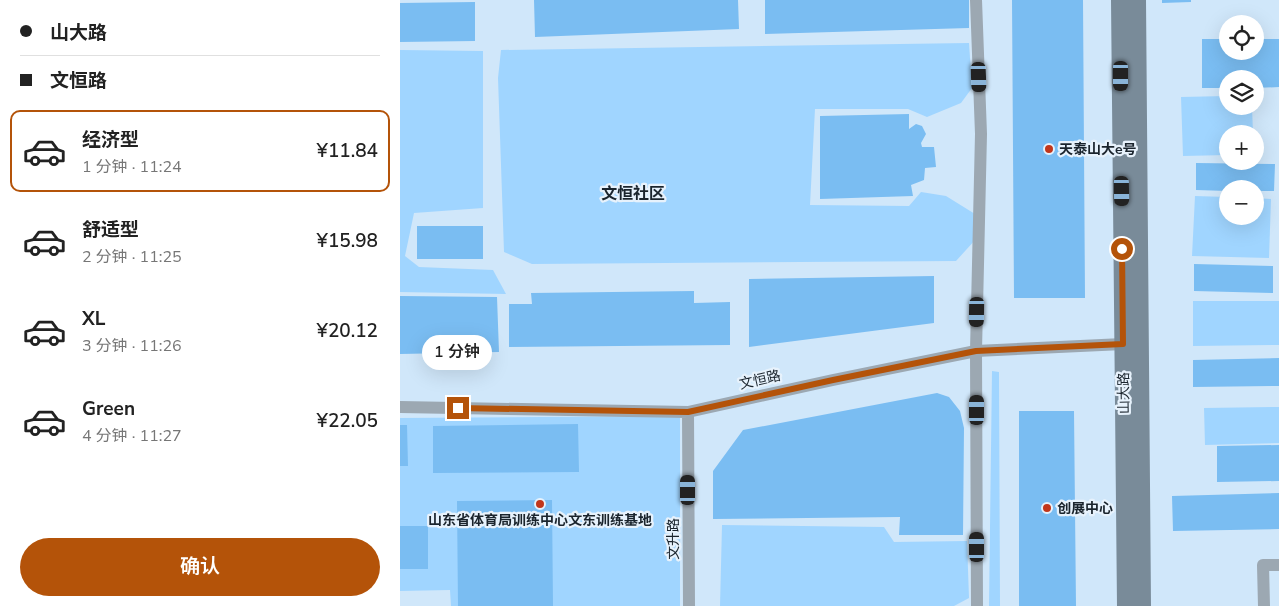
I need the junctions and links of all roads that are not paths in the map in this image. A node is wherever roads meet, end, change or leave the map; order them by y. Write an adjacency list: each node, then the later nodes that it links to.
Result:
1 (976, 0): 5 (street)
2 (1120, 0): 4 (main road, 山大路)
3 (1137, 0): 12 (main road, 山大路)
4 (1123, 344): 5 (street, 文恒路); 11 (main road, 山大路)
5 (976, 351): 7 (street, 文恒路); 10 (street)
6 (400, 407): 7 (street, 文恒路)
7 (688, 412): 9 (street, 文升路)
8 (1279, 565): 13 (street)
9 (689, 606)
10 (978, 606)
11 (1126, 606)
12 (1142, 606)
13 (1264, 606)

